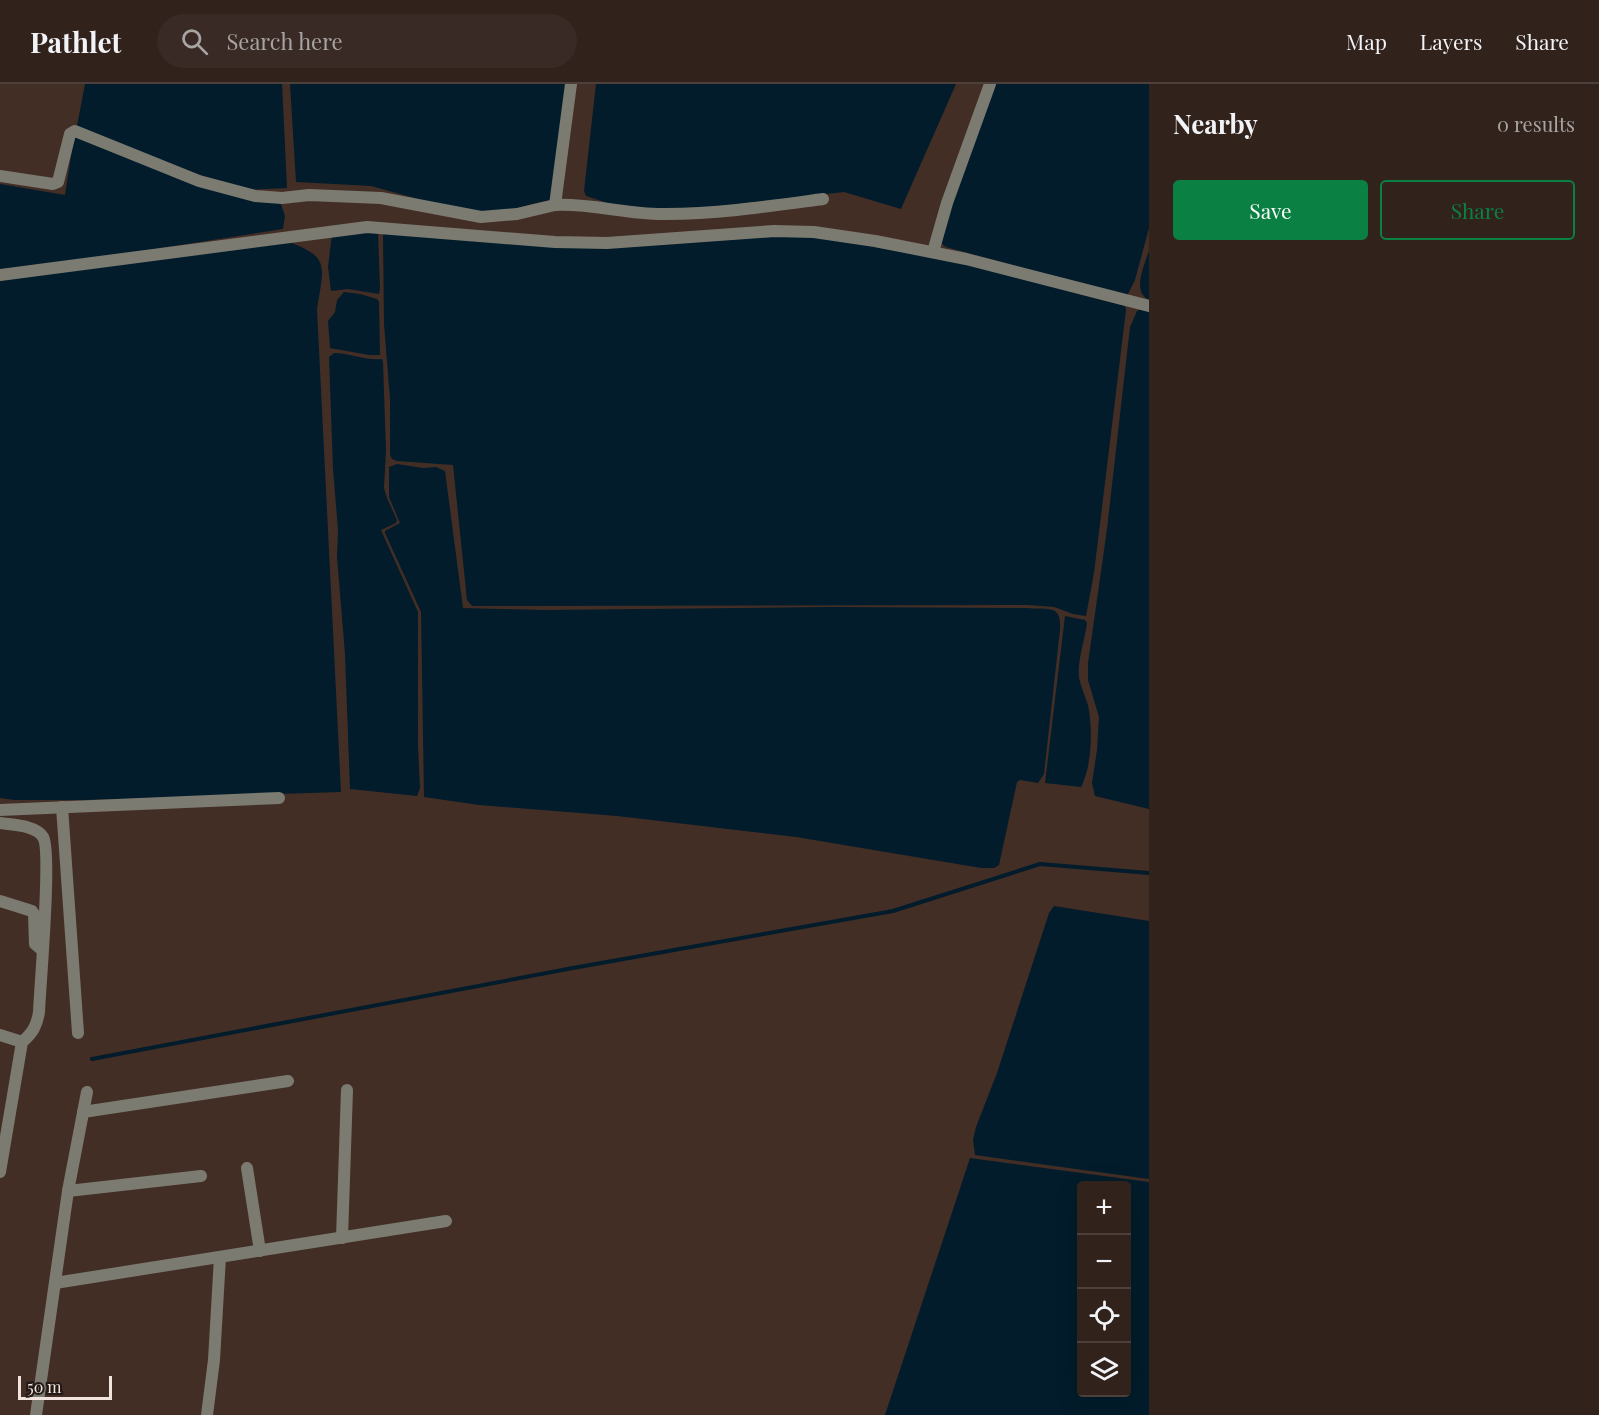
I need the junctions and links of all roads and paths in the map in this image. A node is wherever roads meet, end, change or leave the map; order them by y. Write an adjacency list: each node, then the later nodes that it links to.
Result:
1 (571, 84): 5 (street)
2 (990, 84): 6 (street)
3 (0, 176): 5 (street)
4 (823, 199): 5 (street)
5 (555, 205)
6 (933, 252): 7 (street); 8 (street)
7 (0, 274)
8 (1149, 306)
9 (279, 798): 10 (street)
10 (62, 807): 11 (street); 15 (street)
11 (0, 810)
12 (0, 823): 14 (street)
13 (0, 900): 14 (street)
14 (42, 950): 17 (street)
15 (78, 1034)
16 (0, 1035): 17 (street)
17 (22, 1042): 22 (street)
18 (288, 1081): 21 (street)
19 (347, 1090): 28 (street)
20 (87, 1092): 21 (street)
21 (83, 1112): 26 (street)
22 (2, 1138): 24 (street)
23 (247, 1168): 29 (street)
24 (0, 1172)
25 (201, 1176): 26 (street)
26 (68, 1191): 31 (street)
27 (446, 1221): 28 (street)
28 (342, 1238): 29 (street)
29 (260, 1251): 30 (street)
30 (220, 1257): 31 (street); 33 (street)
31 (55, 1283): 32 (street)
32 (36, 1415)
33 (207, 1415)

